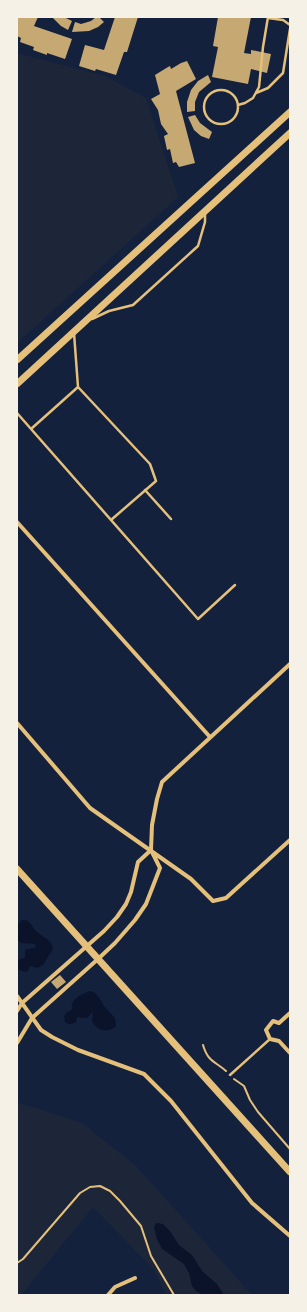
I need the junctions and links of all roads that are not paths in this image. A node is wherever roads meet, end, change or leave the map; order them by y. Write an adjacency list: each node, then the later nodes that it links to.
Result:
1 (268, 18): 2 (lane); 4 (lane)
2 (290, 25)
3 (290, 30): 4 (lane)
4 (256, 93): 5 (lane)
5 (238, 105): 5 (lane)
6 (290, 112): 10 (street)
7 (290, 133): 8 (street)
8 (205, 211): 9 (street); 9 (lane)
9 (84, 322): 11 (street)
10 (53, 328): 12 (street); 13 (street)
11 (74, 332): 14 (street); 15 (lane)
12 (17, 360)
13 (17, 365)
14 (17, 384)
15 (78, 387): 17 (lane); 18 (lane)
16 (17, 412): 17 (lane)
17 (31, 429): 20 (lane)
18 (145, 490): 19 (lane); 20 (lane)
19 (171, 519)
20 (111, 520): 22 (lane)
21 (17, 522): 25 (street)
22 (235, 585)
23 (290, 664): 25 (street)
24 (17, 723): 27 (street)
25 (210, 737): 27 (street)
26 (290, 840): 27 (street)
27 (151, 850): 29 (street); 30 (street)
28 (17, 869): 29 (street)
29 (86, 946): 30 (street); 32 (street)
30 (98, 959): 35 (street); 40 (street)
31 (17, 996): 32 (street)
32 (22, 1003): 33 (street); 35 (street)
33 (17, 1011)
34 (290, 1013): 36 (street)
35 (32, 1018): 37 (street); 41 (street)
36 (270, 1039): 38 (street); 39 (lane)
37 (17, 1043)
38 (290, 1054)
39 (230, 1075)
40 (290, 1172)
41 (290, 1236)
42 (135, 1278): 43 (street)
43 (108, 1295)

